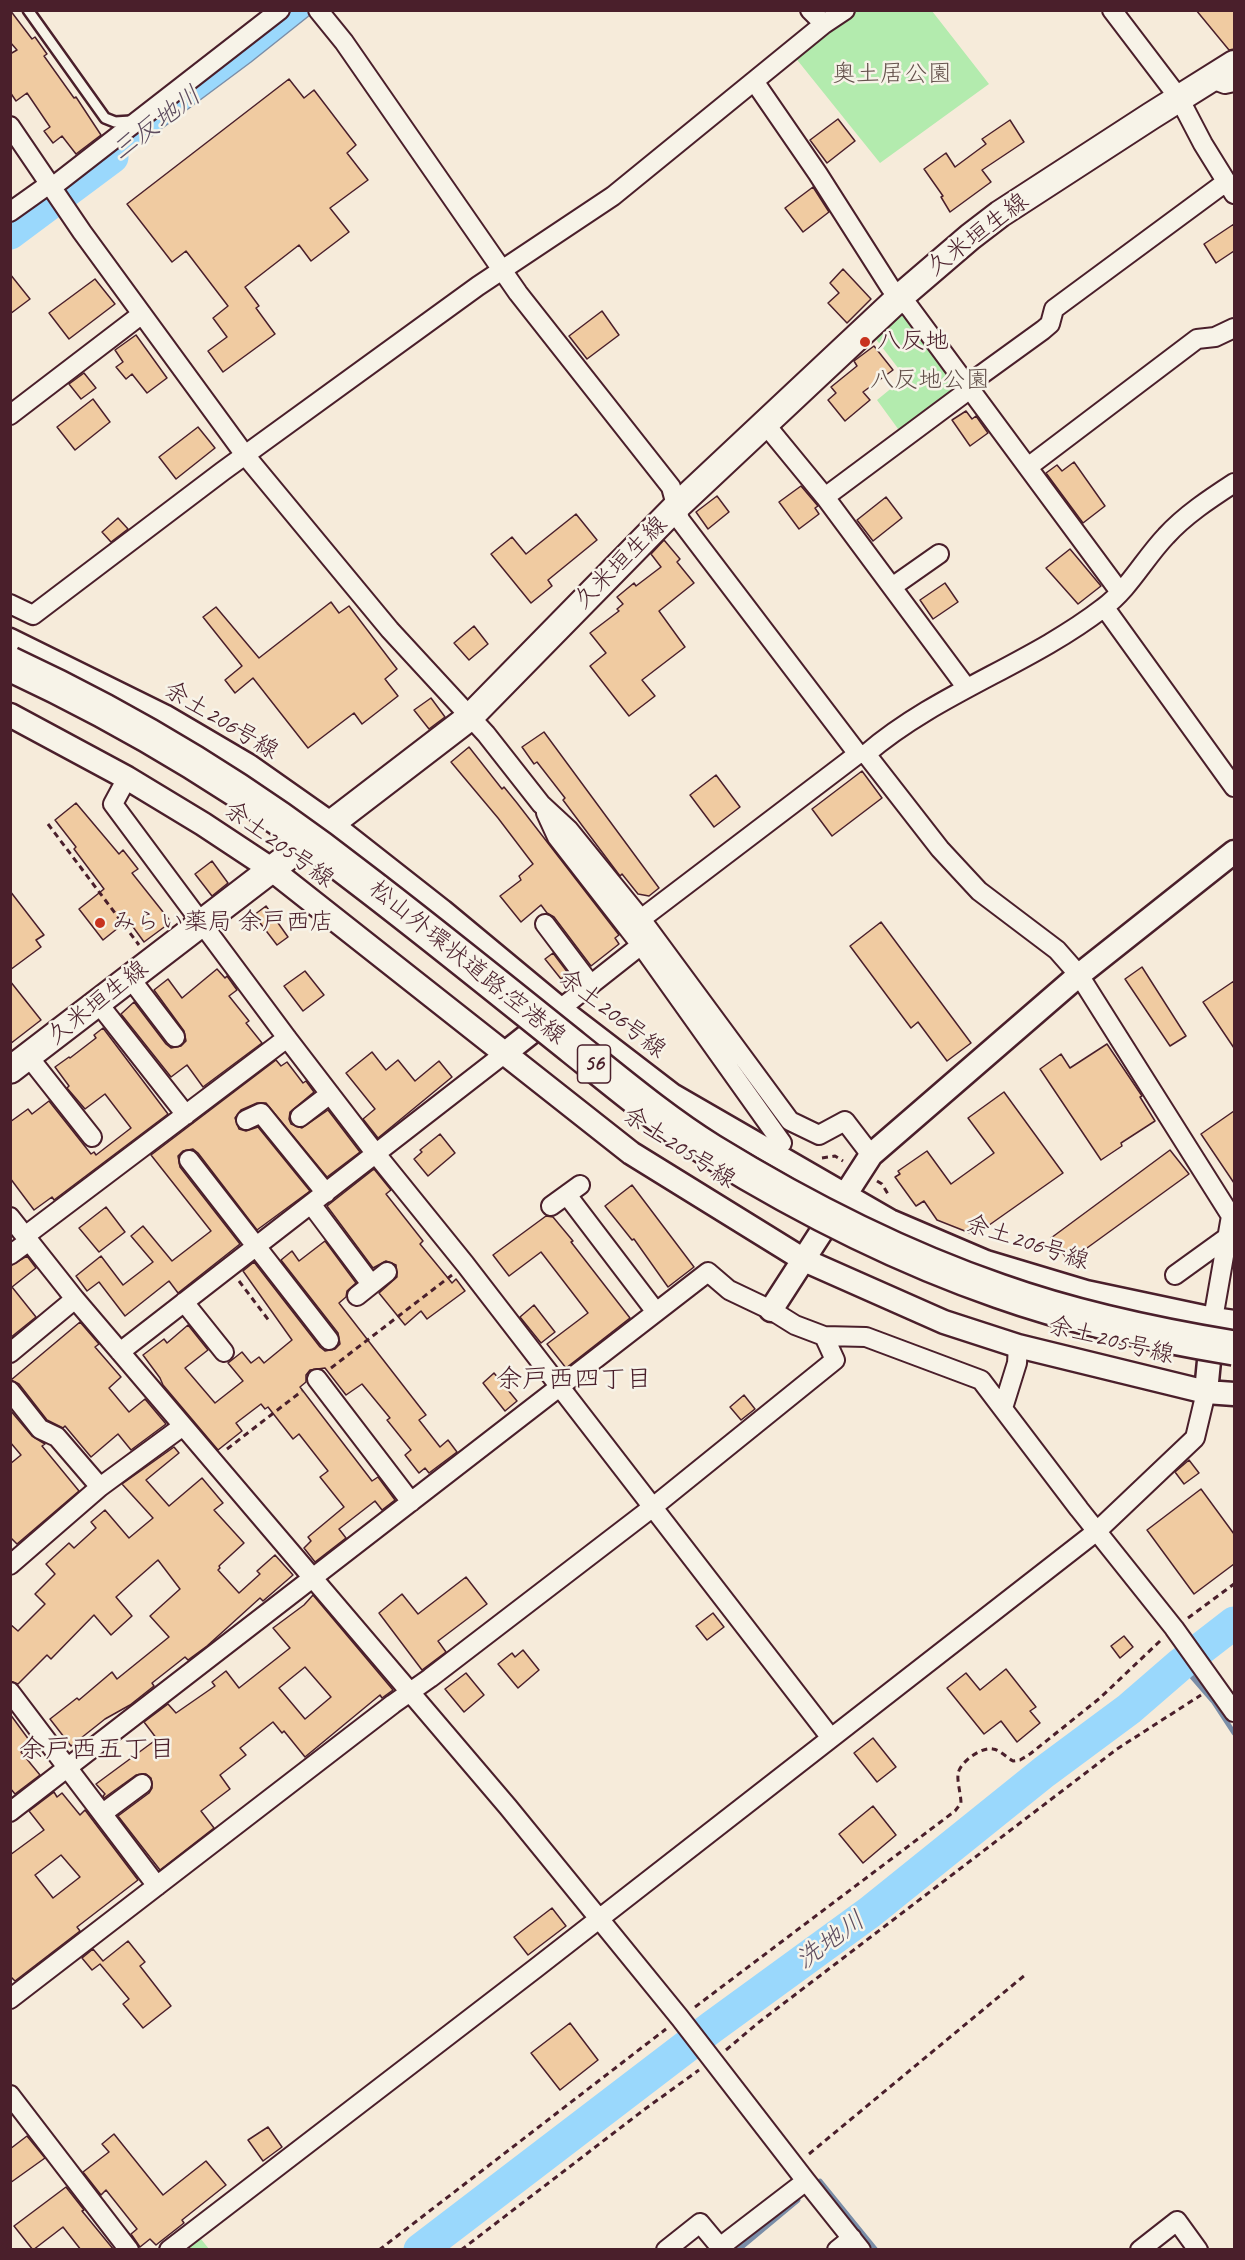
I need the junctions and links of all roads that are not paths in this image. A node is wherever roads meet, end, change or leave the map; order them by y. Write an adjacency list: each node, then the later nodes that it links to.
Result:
1 (28, 10): 12 (lane)
2 (280, 10): 12 (street)
3 (810, 10): 7 (street)
4 (845, 10): 7 (street)
5 (1112, 10): 11 (street)
6 (318, 11): 17 (street)
7 (824, 24): 10 (street)
8 (1234, 64): 9 (main road, 久米垣生線)
9 (1223, 80): 11 (main road, 久米垣生線)
10 (754, 81): 17 (street); 18 (street)
11 (1179, 98): 15 (street); 18 (main road, 久米垣生線)
12 (140, 119): 14 (street)
13 (10, 126): 14 (street)
14 (51, 188): 16 (street); 19 (street)
15 (1230, 188): 21 (street)
16 (10, 212)
17 (502, 269): 24 (street); 28 (street)
18 (900, 297): 21 (street); 23 (main road, 久米垣生線)
19 (142, 314): 22 (street); 24 (street)
20 (1234, 328): 25 (street)
21 (967, 385): 25 (street); 27 (street)
22 (10, 415)
23 (765, 424): 27 (street); 28 (main road, 久米垣生線)
24 (245, 455): 32 (street); 38 (street)
25 (1028, 467): 31 (street)
26 (1234, 483): 31 (street)
27 (825, 497): 30 (street)
28 (675, 508): 38 (main road, 久米垣生線); 39 (street)
29 (939, 554): 30 (street)
30 (892, 587): 36 (street)
31 (1120, 592): 33 (street)
32 (10, 604)
33 (1105, 608): 36 (street); 41 (street)
34 (10, 640): 43 (street, 余土206号線)
35 (10, 664): 91 (highway, 松山外環状道路;空港線 / 56, bridge)
36 (966, 687): 39 (street)
37 (10, 715): 40 (street, 余土205号線)
38 (470, 717): 42 (street); 43 (main road, 久米垣生線)
39 (862, 754): 46 (street); 50 (street)
40 (127, 778): 45 (street, 余土205号線); 47 (street)
41 (1234, 787)
42 (541, 804): 46 (street); 49 (street)
43 (330, 823): 45 (main road, 久米垣生線); 54 (street, 余土206号線)
44 (1234, 852): 50 (street)
45 (271, 868): 47 (main road, 久米垣生線); 57 (street, 余土205号線)
46 (641, 919): 49 (street)
47 (202, 923): 51 (main road, 久米垣生線); 56 (street)
48 (545, 924): 52 (street)
49 (647, 940): 52 (street); 64 (street); 67 (street)
50 (1079, 975): 67 (street); 73 (street)
51 (130, 978): 53 (main road, 久米垣生線); 55 (street)
52 (591, 985): 54 (street)
53 (98, 1003): 58 (main road, 久米垣生線); 60 (street)
54 (560, 1009): 57 (street); 69 (street, 余土206号線)
55 (175, 1037)
56 (287, 1038): 59 (street); 60 (street)
57 (504, 1054): 65 (street); 77 (street, 余土205号線)
58 (20, 1063): 63 (street)
59 (330, 1094): 61 (street); 65 (street)
60 (186, 1115): 74 (street)
61 (300, 1117)
62 (246, 1120): 68 (street)
63 (92, 1137)
64 (782, 1143)
65 (376, 1154): 68 (street); 96 (street)
66 (189, 1160): 75 (street)
67 (866, 1163): 69 (street)
68 (326, 1192): 70 (street)
69 (845, 1196): 77 (street); 87 (street, 余土206号線)
70 (311, 1204): 75 (street); 80 (street)
71 (551, 1206): 86 (street)
72 (10, 1217): 74 (street)
73 (1230, 1235): 79 (street); 81 (street)
74 (27, 1238): 76 (street); 83 (street)
75 (256, 1245): 84 (street); 89 (street)
76 (10, 1255)
77 (804, 1260): 85 (street); 90 (street, 余土205号線)
78 (387, 1272): 80 (street)
79 (1175, 1275)
80 (371, 1284): 82 (street)
81 (1226, 1292): 87 (street)
82 (357, 1296)
83 (75, 1299): 92 (street); 94 (street)
84 (184, 1302): 92 (street); 93 (street)
85 (771, 1310): 86 (street); 88 (street)
86 (656, 1312): 96 (street)
87 (1224, 1321): 98 (street)
88 (824, 1336): 100 (street); 104 (street)
89 (329, 1340)
90 (1018, 1346): 98 (street, 余土205号線); 100 (street)
91 (1234, 1348)
92 (120, 1352): 101 (street)
93 (224, 1352)
94 (10, 1353)
95 (317, 1379): 103 (street)
96 (559, 1387): 103 (street); 104 (street)
97 (10, 1391): 102 (street)
98 (1206, 1392): 99 (street, 余土205号線); 105 (street)
99 (1234, 1394)
100 (1003, 1408): 105 (street)
101 (183, 1426): 102 (street); 107 (street)
102 (100, 1487): 106 (street)
103 (411, 1502): 107 (street)
104 (653, 1507): 109 (street); 111 (street)
105 (1097, 1531): 110 (street); 111 (street)
106 (13, 1557)
107 (313, 1577): 109 (street); 112 (street)
108 (10, 1692): 112 (street)
109 (411, 1692): 116 (street); 117 (street)
110 (1234, 1712)
111 (831, 1738): 117 (street)
112 (69, 1767): 114 (street); 115 (street)
113 (142, 1784): 115 (street)
114 (10, 1812)
115 (103, 1813): 116 (street)
116 (157, 1886): 118 (street)
117 (598, 1918): 120 (street); 123 (street)
118 (10, 2000)
119 (10, 2095): 122 (street)
120 (806, 2181): 121 (street); 124 (street)
121 (857, 2244): 125 (street)
122 (129, 2250)
123 (170, 2250)
124 (666, 2250)
125 (837, 2250)
126 (1140, 2250): 127 (street)
127 (1198, 2250)

